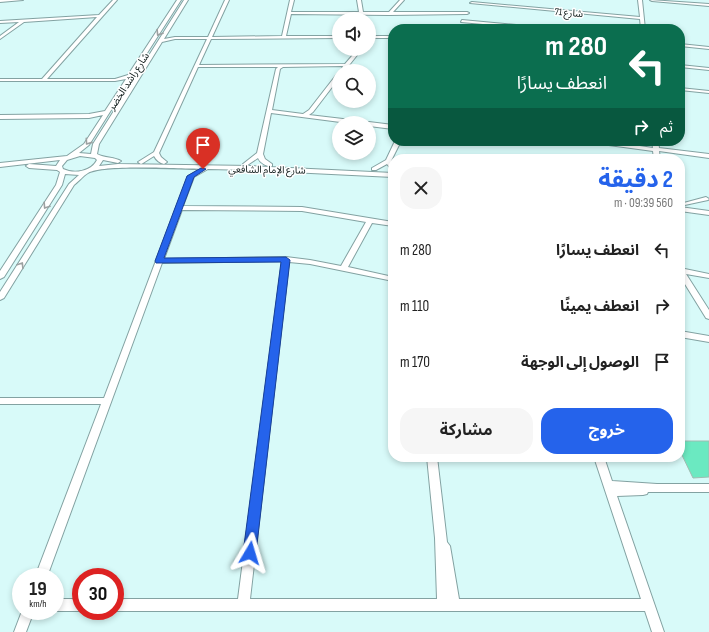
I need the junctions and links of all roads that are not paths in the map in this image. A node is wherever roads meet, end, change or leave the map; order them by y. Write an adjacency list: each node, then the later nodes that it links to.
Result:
1 (21, 0): 11 (street)
2 (115, 0): 20 (street)
3 (179, 0): 44 (street, شارع راشد الخضر, one-way to 44)
4 (186, 0): 26 (street, شارع راشد الخضر)
5 (227, 0): 31 (street)
6 (292, 0): 18 (street)
7 (359, 0): 14 (street)
8 (402, 0): 17 (street)
9 (640, 0): 21 (street)
10 (652, 0): 13 (street)
11 (0, 1)
12 (473, 1): 19 (street); 21 (street, شارع 71)
13 (709, 5)
14 (359, 12)
15 (332, 13): 18 (street)
16 (376, 13): 17 (street)
17 (392, 13): 19 (street)
18 (289, 14): 32 (street)
19 (466, 14): 24 (street)
20 (101, 16): 22 (street); 46 (street)
21 (642, 18): 25 (street)
22 (20, 21): 23 (street); 29 (street)
23 (0, 22)
24 (476, 24)
25 (643, 24)
26 (164, 35): 30 (street); 34 (street, شارع راشد الخضر)
27 (332, 37): 32 (street)
28 (388, 37): 33 (street)
29 (0, 38)
30 (175, 38): 31 (street); 34 (street)
31 (210, 38): 32 (street); 40 (street)
32 (284, 38)
33 (376, 38)
34 (161, 41): 65 (street, شارع راشد الخضر)
35 (685, 46): 36 (street)
36 (709, 48)
37 (354, 56): 38 (street)
38 (348, 64)
39 (332, 65): 41 (street)
40 (198, 66): 41 (street); 63 (street)
41 (278, 67): 53 (street)
42 (685, 67): 43 (street)
43 (709, 69)
44 (132, 76): 47 (street); 48 (street, شارع راشد الخضر)
45 (0, 80): 46 (street)
46 (43, 80): 47 (street)
47 (115, 80): 48 (street)
48 (127, 84): 52 (street, شارع راشد الخضر)
49 (332, 84): 54 (street)
50 (685, 89): 51 (street)
51 (709, 92)
52 (108, 112): 55 (street); 58 (street, شارع راشد الخضر)
53 (269, 112): 54 (street); 64 (street)
54 (308, 114): 57 (street)
55 (89, 116): 56 (street); 58 (street)
56 (0, 117)
57 (332, 118)
58 (101, 122): 67 (street, شارع راشد الخضر, one-way to 67)
59 (376, 125): 60 (street)
60 (388, 126)
61 (632, 146): 62 (street)
62 (655, 147): 66 (street)
63 (156, 153): 69 (street); 70 (street)
64 (260, 154): 71 (street); 72 (street)
65 (97, 156): 67 (street, شارع الإمام الشافعي); 69 (street, شارع الإمام الشافعي); 79 (street, شارع راشد الخضر)
66 (709, 156)
67 (69, 157): 73 (street); 78 (street)
68 (388, 161): 76 (street)
69 (141, 162): 70 (street, شارع الإمام الشافعي)
70 (164, 162): 71 (street, شارع الإمام الشافعي)
71 (246, 164): 72 (street, شارع الإمام الشافعي)
72 (270, 165): 76 (street, شارع الإمام الشافعي)
73 (0, 166): 78 (street)
74 (182, 167): 75 (street, شارع الإمام الشافعي); 79 (street, شارع الإمام الشافعي); 81 (street)
75 (206, 168): 80 (street, شارع الإمام الشافعي); 81 (street)
76 (374, 169): 77 (street, شارع الإمام الشافعي)
77 (388, 169)
78 (61, 170): 79 (street, شارع الإمام الشافعي); 96 (street, one-way to 96)
79 (90, 170): 99 (street, one-way to 79)
80 (388, 175)
81 (191, 176): 85 (street)
82 (706, 199): 83 (street)
83 (685, 206)
84 (685, 207): 87 (street)
85 (179, 208): 89 (street); 92 (street)
86 (685, 208): 88 (street)
87 (709, 209)
88 (709, 214)
89 (370, 220): 90 (street); 93 (street)
90 (388, 223)
91 (286, 260): 92 (street); 93 (street); 111 (street)
92 (159, 261): 104 (street)
93 (343, 269): 97 (street)
94 (685, 271): 95 (street)
95 (709, 276)
96 (0, 277)
97 (388, 278)
98 (685, 278): 100 (street)
99 (0, 298)
100 (709, 316)
101 (685, 335): 102 (street)
102 (709, 339)
103 (0, 401): 104 (street)
104 (107, 401): 109 (street)
105 (432, 462): 112 (street)
106 (601, 462): 107 (street)
107 (609, 488): 108 (street); 113 (street)
108 (709, 488)
109 (44, 568)
110 (124, 605): 111 (street)
111 (243, 605): 112 (street)
112 (449, 605): 113 (street)
113 (649, 605): 116 (street)
114 (25, 620): 115 (street)
115 (20, 632)
116 (658, 632)

